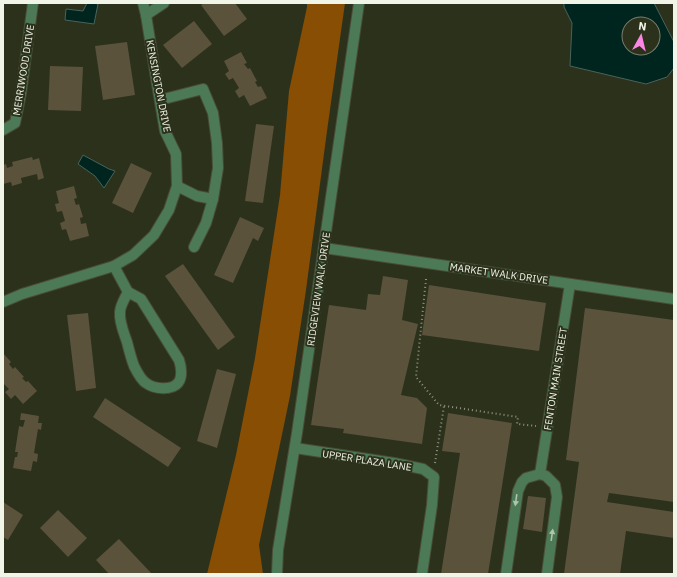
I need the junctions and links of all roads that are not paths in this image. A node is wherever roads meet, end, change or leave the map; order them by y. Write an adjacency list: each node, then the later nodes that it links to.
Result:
1 (33, 3): 7 (street, MERRIWOOD DRIVE)
2 (143, 3): 5 (street, KENSINGTON DRIVE)
3 (164, 3): 5 (street)
4 (359, 3): 11 (street, RIDGEVIEW WALK DRIVE)
5 (146, 15): 6 (street, KENSINGTON DRIVE)
6 (160, 100): 8 (street, KENSINGTON DRIVE); 9 (street)
7 (3, 130)
8 (177, 186): 9 (street); 12 (street, KENSINGTON DRIVE)
9 (213, 199): 10 (street)
10 (194, 247)
11 (324, 248): 13 (street, MARKET WALK DRIVE); 17 (street, RIDGEVIEW WALK DRIVE)
12 (114, 266): 14 (street); 16 (street, KENSINGTON DRIVE)
13 (570, 284): 15 (street, MARKET WALK DRIVE); 18 (street, FENTON MAIN STREET)
14 (128, 292): 14 (street)
15 (674, 299)
16 (3, 302)
17 (295, 448): 19 (street, RIDGEVIEW WALK DRIVE); 20 (street, UPPER PLAZA LANE)
18 (540, 474): 21 (street, one-way to 21); 22 (street, one-way to 18)
19 (277, 574)
20 (422, 574)
21 (506, 574)
22 (547, 574)

